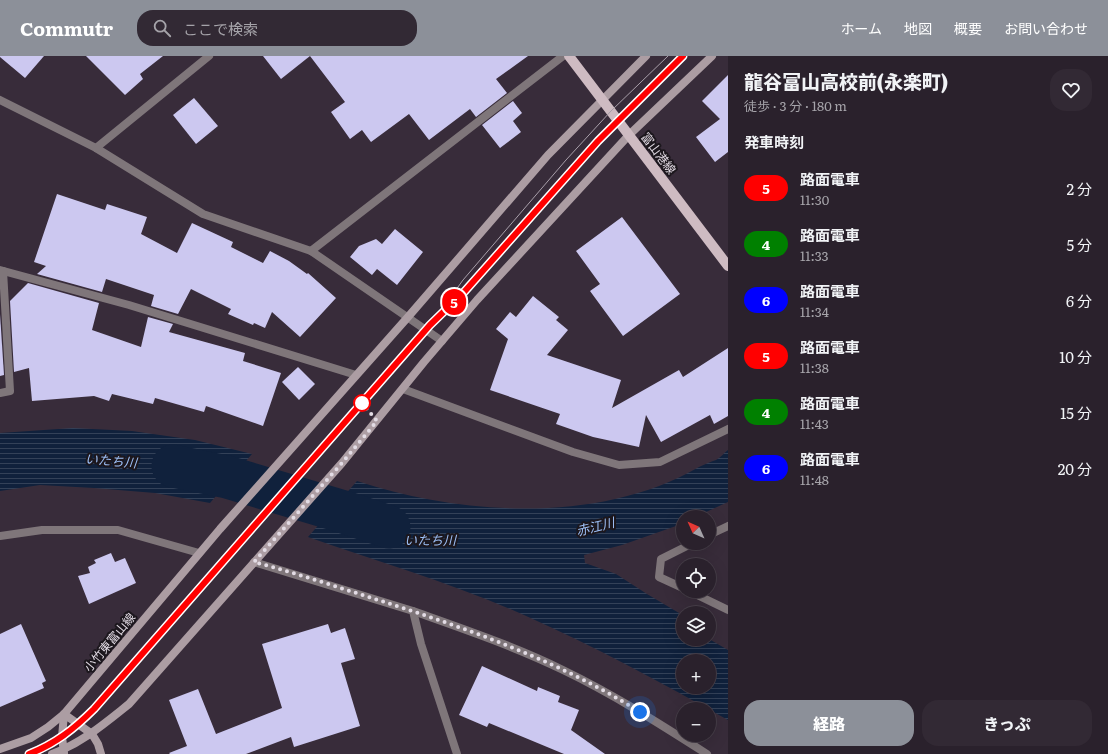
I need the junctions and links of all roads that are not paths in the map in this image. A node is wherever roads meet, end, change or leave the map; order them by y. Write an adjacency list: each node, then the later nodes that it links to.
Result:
1 (209, 56): 9 (street)
2 (563, 56): 10 (street)
3 (569, 56): 6 (main road, 富山港線)
4 (646, 56): 6 (street, 小竹東富山線)
5 (712, 56): 8 (street)
6 (602, 99): 8 (main road, 富山港線); 13 (street, 小竹東富山線)
7 (0, 100): 9 (street)
8 (629, 135): 11 (main road, 富山港線); 14 (street)
9 (96, 148): 10 (street)
10 (311, 251): 13 (street)
11 (728, 266)
12 (1, 271): 15 (street); 17 (street)
13 (408, 317): 14 (street); 15 (street, 小竹東富山線)
14 (442, 341): 16 (street)
15 (356, 376): 23 (street, 小竹東富山線)
16 (403, 389): 18 (street); 24 (street)
17 (0, 393)
18 (728, 429)
19 (728, 526): 20 (street)
20 (716, 532)
21 (0, 536): 23 (street)
22 (678, 550): 25 (street)
23 (200, 553): 29 (street, 小竹東富山線)
24 (254, 562): 28 (street); 30 (street)
25 (676, 585)
26 (703, 598): 27 (street)
27 (728, 610)
28 (413, 611): 35 (street); 36 (street)
29 (64, 714): 30 (street); 31 (street, 小竹東富山線); 32 (street)
30 (92, 734): 32 (street); 34 (street)
31 (0, 750)
32 (64, 752): 33 (street)
33 (52, 754)
34 (101, 754)
35 (457, 754)
36 (707, 754)

